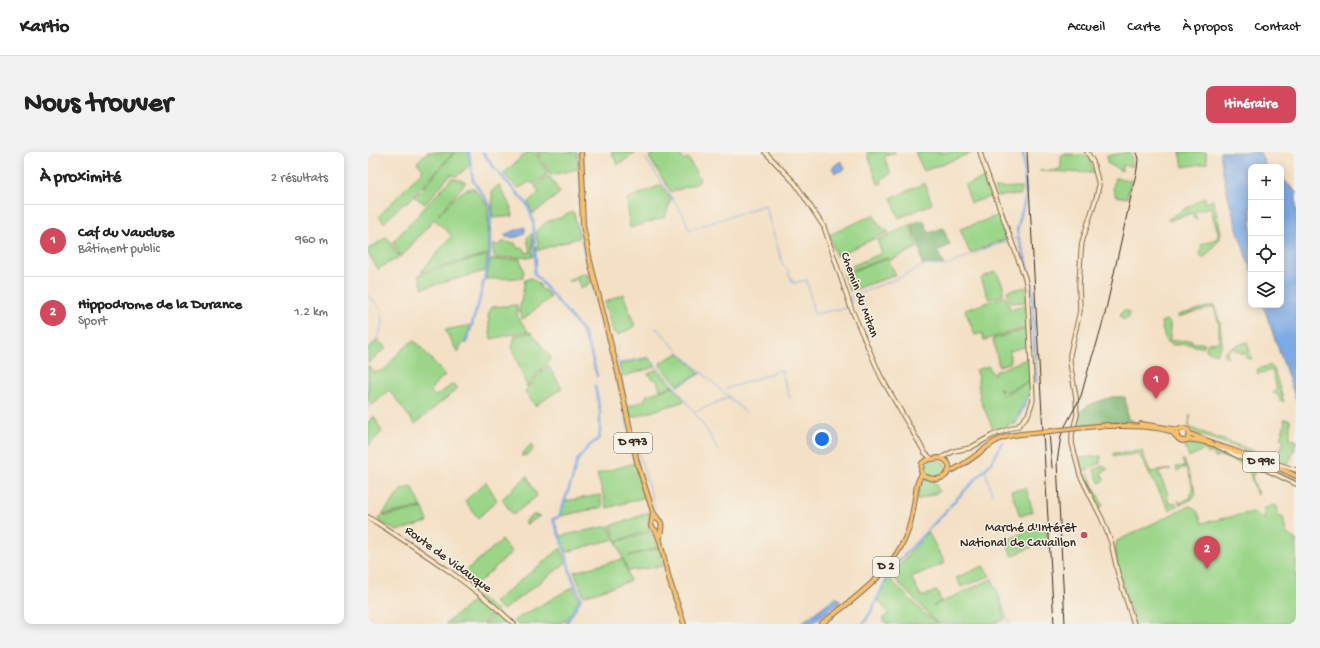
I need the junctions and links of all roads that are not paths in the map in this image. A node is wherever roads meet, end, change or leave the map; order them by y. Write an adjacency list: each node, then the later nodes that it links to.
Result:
1 (581, 152): 27 (main road, D 973)
2 (765, 152): 12 (street, Chemin du Mitan)
3 (980, 152): 13 (street)
4 (1087, 152): 34 (street)
5 (1106, 426): 6 (main road); 8 (main road); 17 (main road, bridge)
6 (1179, 430): 7 (main road); 8 (main road)
7 (1190, 434): 9 (main road); 11 (main road)
8 (1176, 436): 9 (main road)
9 (1187, 440): 10 (main road)
10 (1216, 446): 11 (main road, D 99c); 24 (street)
11 (1226, 448): 19 (street); 22 (main road, D 99c)
12 (925, 453): 15 (street, Chemin du Mitan); 16 (street)
13 (949, 454): 14 (street); 18 (street)
14 (941, 458): 15 (main road); 18 (main road)
15 (932, 459): 16 (main road)
16 (925, 461): 21 (main road)
17 (967, 461): 18 (main road); 20 (main road)
18 (948, 464): 20 (main road)
19 (1296, 470)
20 (948, 472): 23 (main road)
21 (922, 474): 23 (main road); 25 (main road, D 2)
22 (1296, 476)
23 (926, 478): 25 (main road)
24 (1296, 484)
25 (917, 487): 33 (main road, D 2)
26 (368, 517): 31 (street, Route de Vidauque)
27 (655, 520): 28 (main road); 29 (main road)
28 (660, 529): 29 (main road); 30 (main road)
29 (655, 530): 30 (main road)
30 (660, 541): 32 (main road)
31 (514, 624)
32 (684, 624)
33 (821, 624)
34 (1134, 624)

